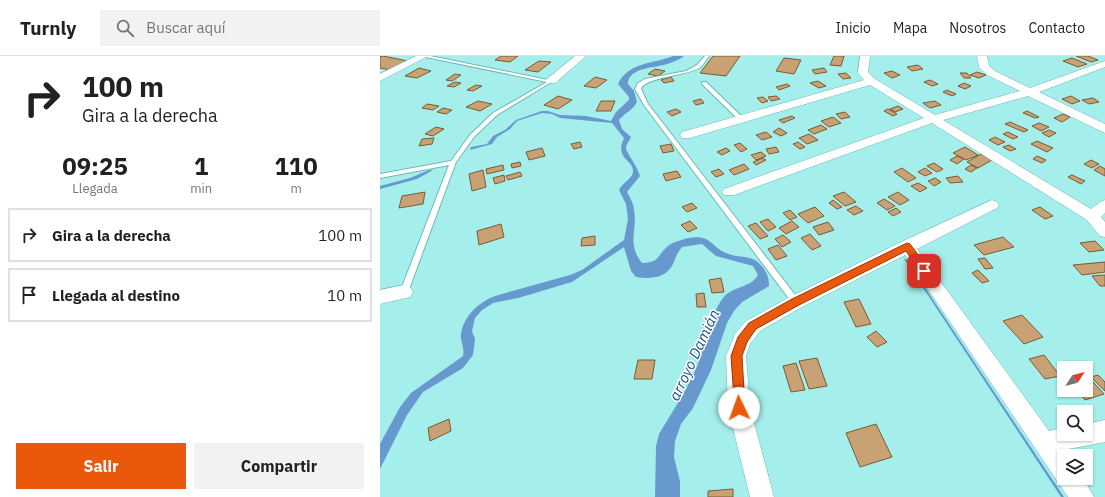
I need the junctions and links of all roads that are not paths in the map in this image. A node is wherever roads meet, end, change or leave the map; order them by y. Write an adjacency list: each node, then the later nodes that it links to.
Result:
1 (423, 56): 7 (street); 8 (lane)
2 (580, 56): 8 (street)
3 (707, 56): 26 (lane)
4 (865, 56): 9 (street)
5 (982, 56): 11 (street)
6 (1105, 64): 11 (street)
7 (380, 78)
8 (551, 81): 16 (lane)
9 (871, 81): 12 (street); 13 (street)
10 (704, 83): 12 (lane)
11 (1029, 92): 13 (street); 14 (street)
12 (741, 119): 15 (street)
13 (933, 119): 18 (street); 21 (street)
14 (1105, 129)
15 (686, 135)
16 (453, 162): 17 (lane); 24 (lane)
17 (380, 176)
18 (729, 192)
19 (992, 204): 23 (street)
20 (1105, 205): 21 (street)
21 (1092, 216): 22 (street)
22 (1105, 232)
23 (907, 246): 26 (street); 28 (street)
24 (404, 292): 25 (street)
25 (380, 297)
26 (796, 302): 31 (street)
27 (1105, 431): 28 (street)
28 (1044, 443): 29 (street)
29 (1057, 461)
30 (1074, 485): 32 (street)
31 (762, 497)
32 (1082, 497)

